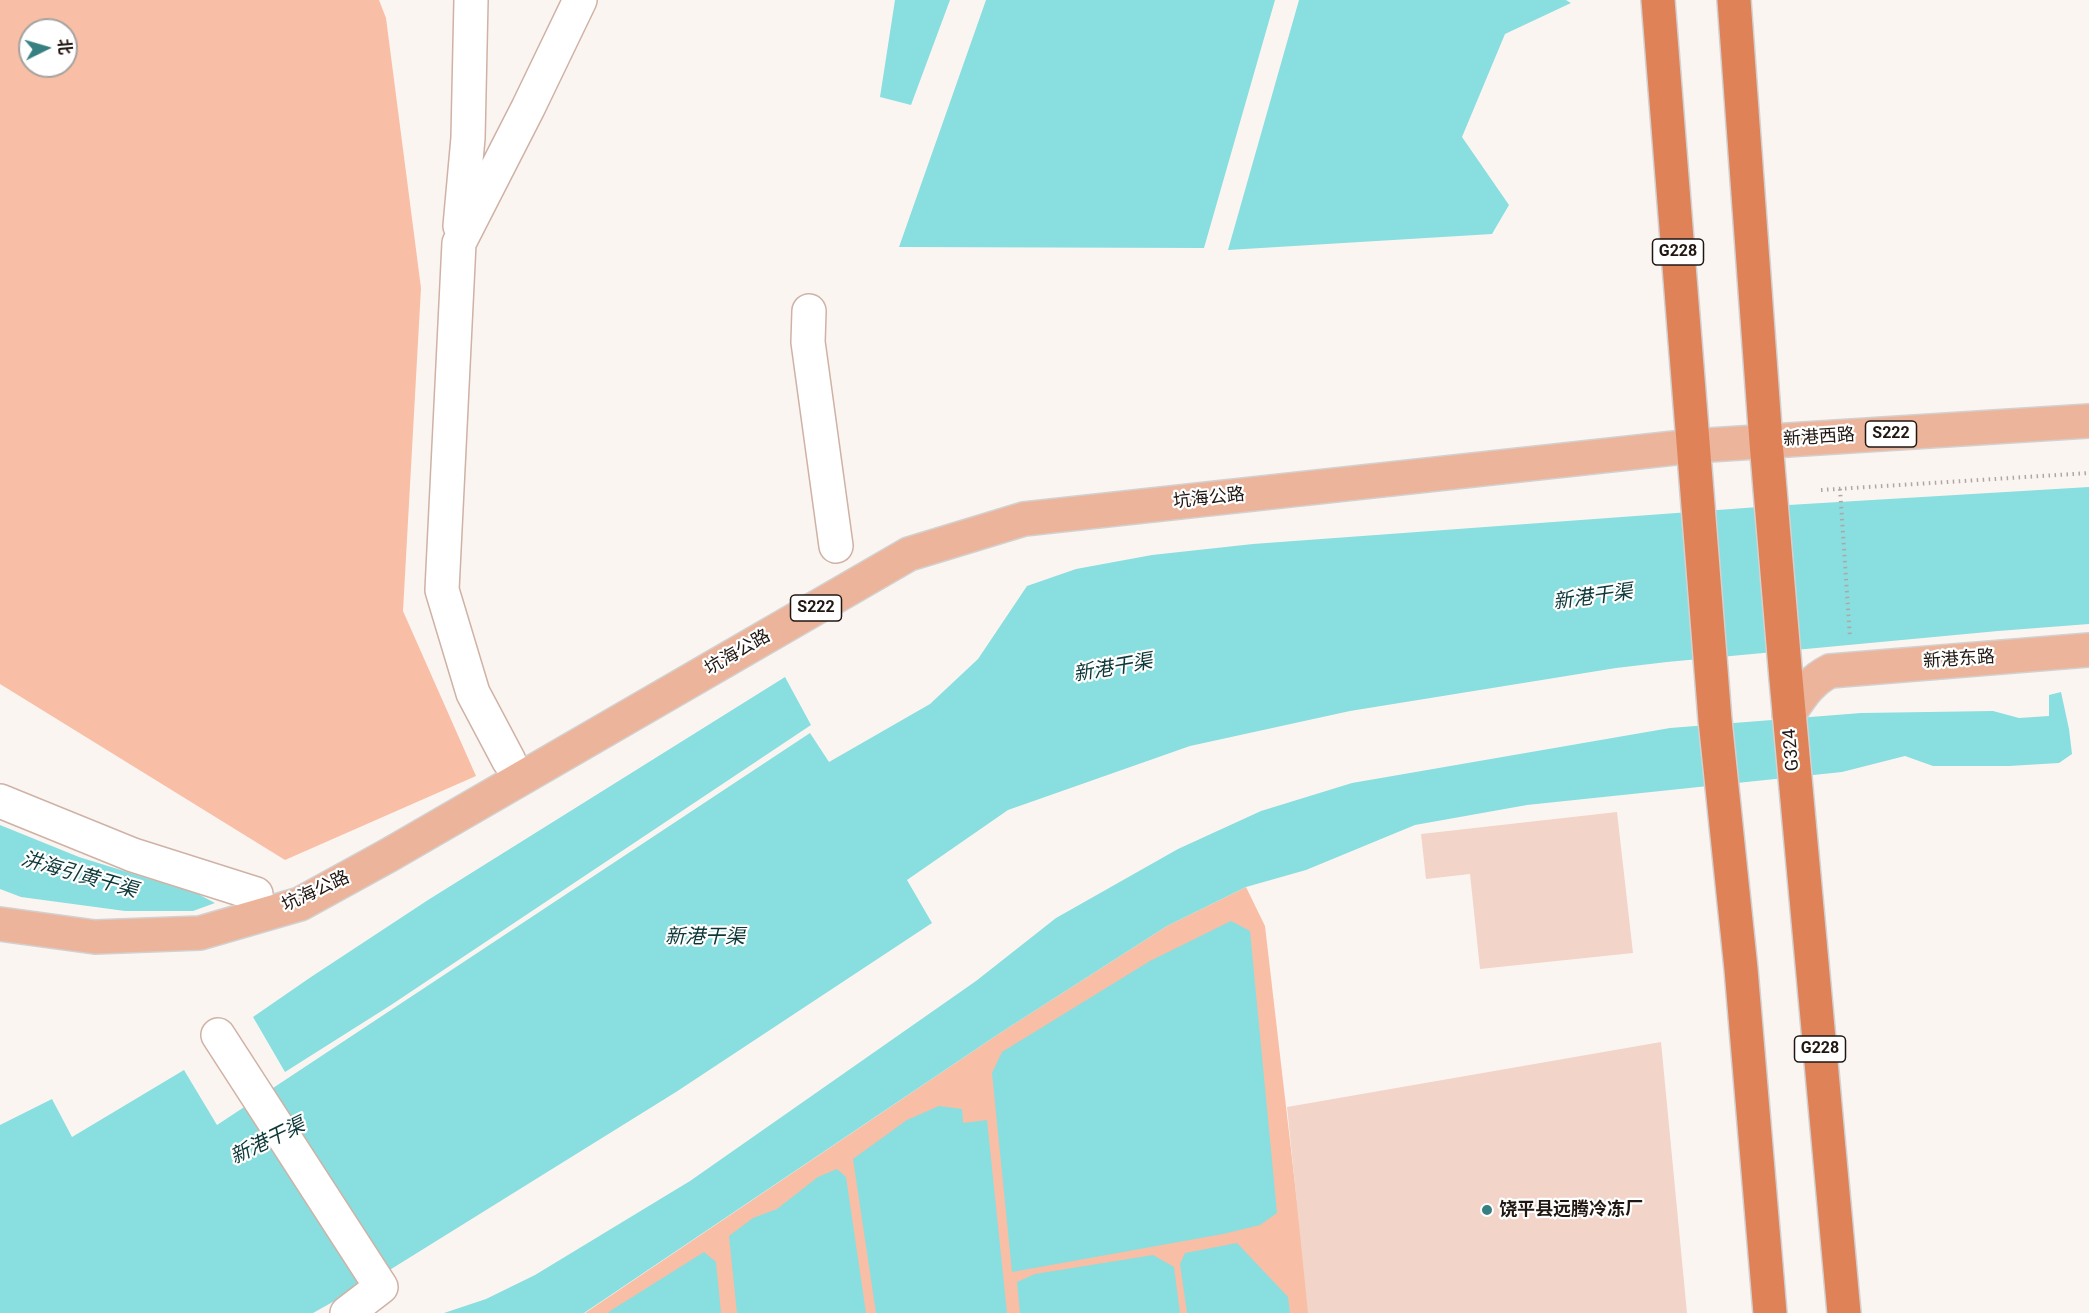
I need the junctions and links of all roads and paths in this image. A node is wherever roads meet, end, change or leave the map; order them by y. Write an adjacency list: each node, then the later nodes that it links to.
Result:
1 (471, 0): 5 (street)
2 (580, 0): 5 (street)
3 (1658, 0): 9 (highway, G228)
4 (1734, 0): 8 (highway, G324)
5 (459, 243): 19 (street)
6 (809, 311): 13 (street)
7 (2089, 421): 8 (main road, 新港西路 / S222)
8 (1766, 441): 9 (main road, 新港西路 / S222); 14 (highway, G324)
9 (1693, 446): 23 (main road, 坑海公路 / S222); 26 (highway, G228)
10 (2089, 473): 11 (path)
11 (1840, 489): 12 (path); 15 (path)
12 (1821, 490)
13 (836, 546)
14 (1783, 637): 17 (main road); 18 (highway, G324)
15 (1850, 641)
16 (2089, 650): 17 (main road, 新港东路)
17 (1823, 669): 18 (main road)
18 (1789, 714): 20 (highway, G324 / G324)
19 (509, 761)
20 (1795, 785): 27 (highway, G228)
21 (0, 801): 22 (street)
22 (256, 894)
23 (0, 924)
24 (218, 1035): 25 (street)
25 (346, 1313)
26 (1770, 1313)
27 (1844, 1313)

